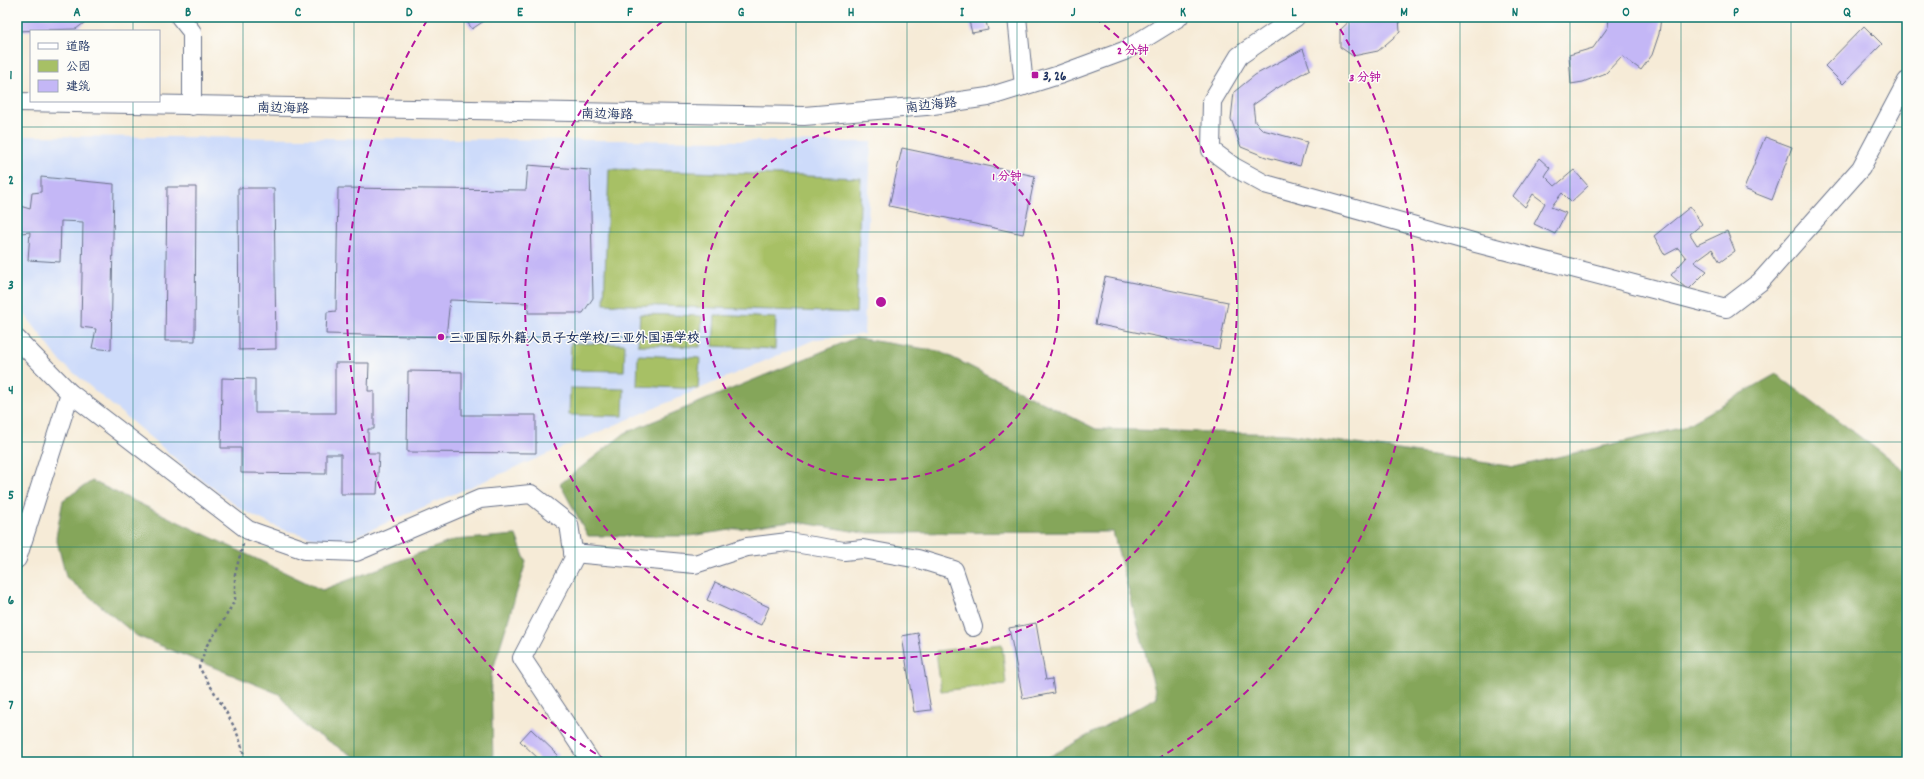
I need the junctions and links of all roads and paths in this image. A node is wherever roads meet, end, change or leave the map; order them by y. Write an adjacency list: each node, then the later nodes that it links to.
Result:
1 (180, 17): 8 (street)
2 (1017, 17): 6 (street)
3 (1179, 17): 6 (street, 南边海路)
4 (1296, 17): 5 (street)
5 (1907, 81)
6 (1024, 86): 8 (street, 南边海路)
7 (17, 102): 8 (street, 南边海路)
8 (192, 106)
9 (17, 340): 10 (street)
10 (70, 393): 11 (street); 13 (street)
11 (248, 530): 12 (street); 15 (path)
12 (573, 553): 14 (street); 16 (street)
13 (17, 559)
14 (973, 627)
15 (244, 762)
16 (591, 762)

